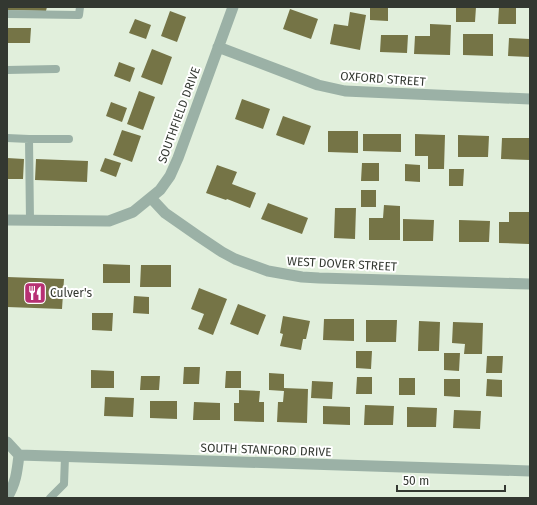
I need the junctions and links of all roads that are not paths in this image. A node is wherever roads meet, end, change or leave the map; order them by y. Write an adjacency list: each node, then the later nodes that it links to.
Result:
1 (80, 7): 3 (lane)
2 (233, 7): 4 (street, SOUTHFIELD DRIVE)
3 (7, 14)
4 (218, 47): 7 (street, OXFORD STREET); 11 (street, SOUTHFIELD DRIVE)
5 (56, 69): 6 (lane)
6 (7, 70)
7 (530, 99)
8 (7, 138): 9 (lane)
9 (29, 139): 10 (lane); 13 (lane)
10 (68, 139)
11 (150, 198): 13 (street, SOUTHFIELD DRIVE); 14 (street, WEST DOVER STREET)
12 (7, 220): 13 (street, SOUTHFIELD DRIVE)
13 (30, 221)
14 (530, 284)
15 (7, 442): 16 (street)
16 (19, 456): 17 (street, SOUTH STANFORD DRIVE); 19 (street)
17 (65, 457): 18 (street, SOUTH STANFORD DRIVE); 20 (lane)
18 (530, 471)
19 (7, 498)
20 (50, 498)

